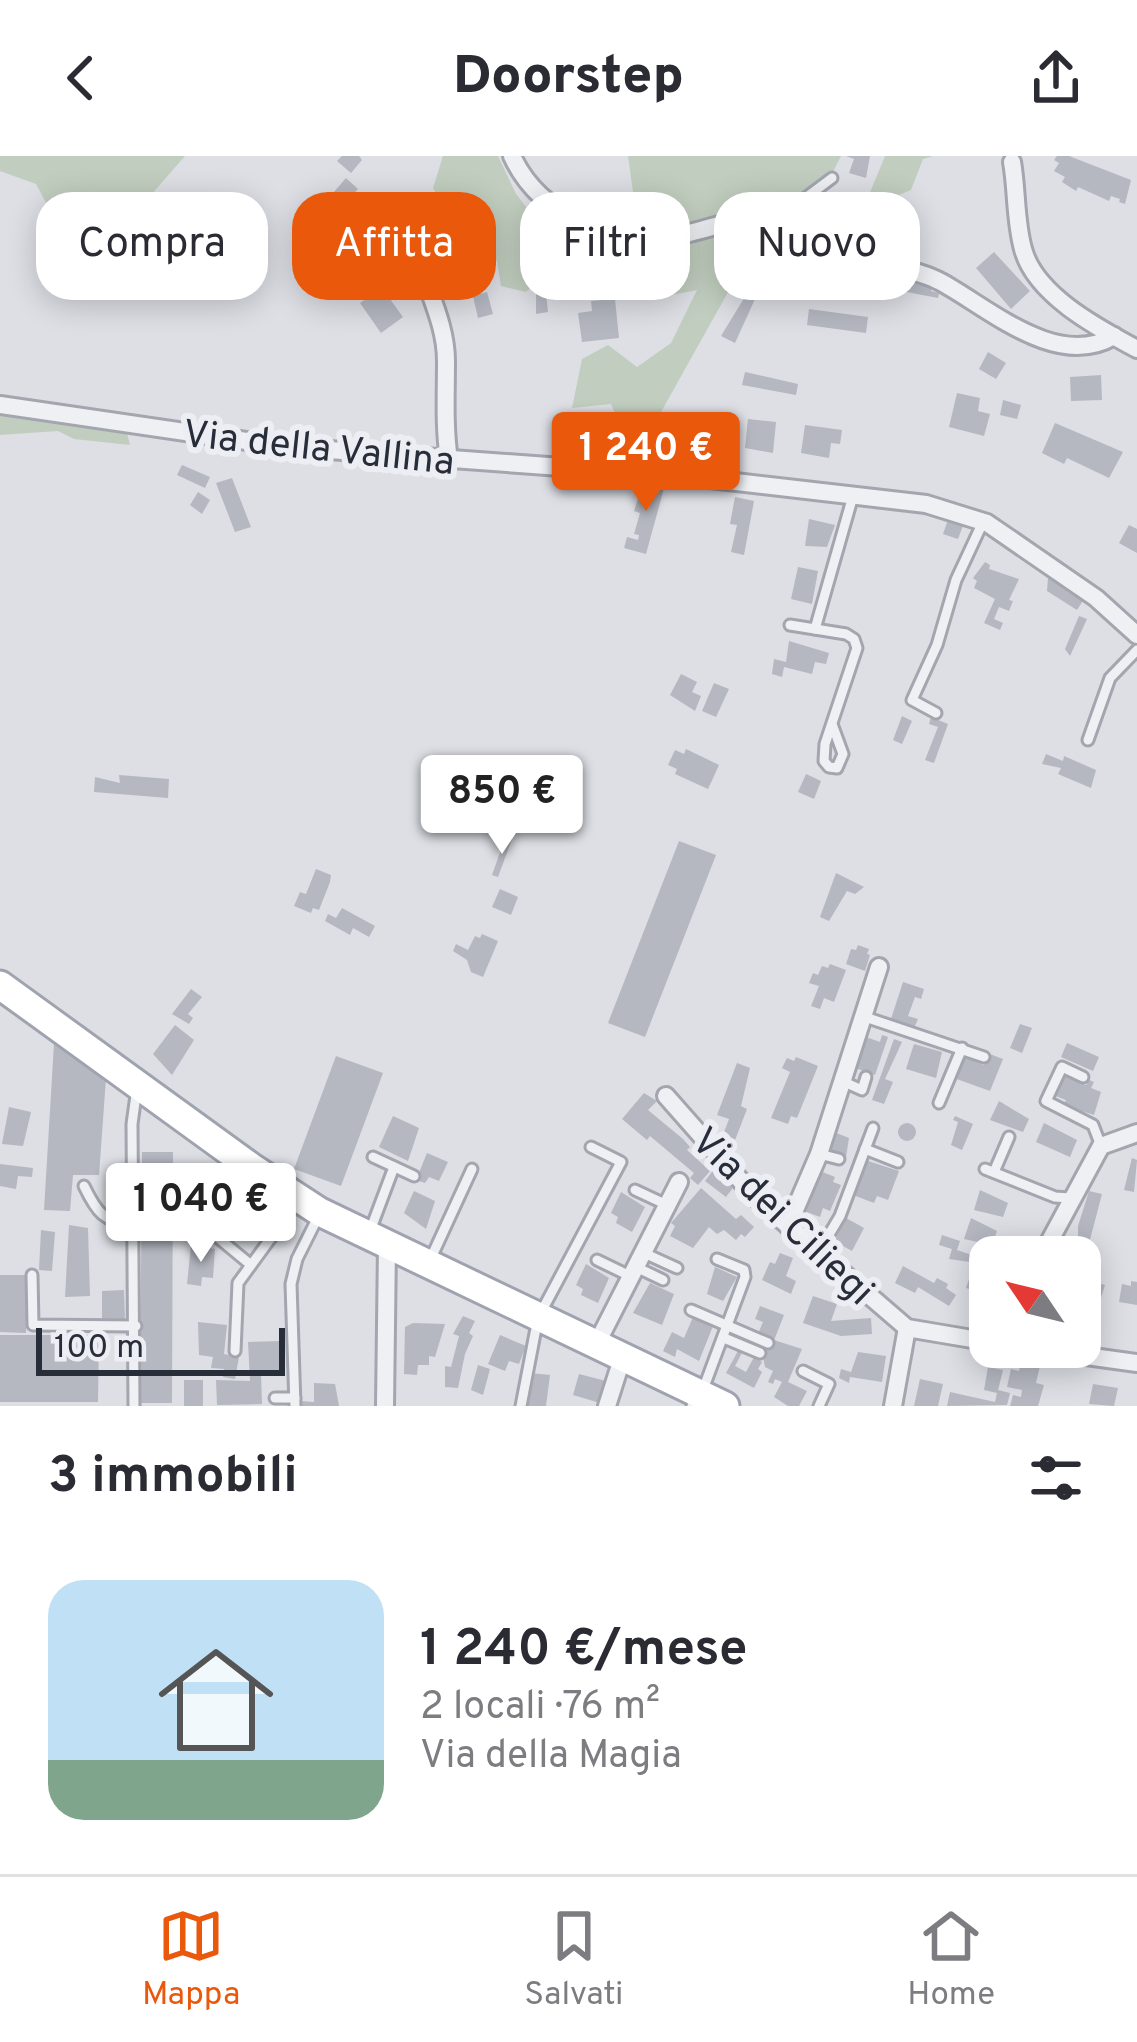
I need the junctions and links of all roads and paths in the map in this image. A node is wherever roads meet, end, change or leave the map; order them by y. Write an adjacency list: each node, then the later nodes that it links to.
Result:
1 (512, 156): 5 (street)
2 (1012, 162): 8 (street)
3 (832, 178): 4 (lane)
4 (813, 192)
5 (714, 228)
6 (920, 274): 8 (street)
7 (433, 300): 11 (street)
8 (1114, 336): 9 (street)
9 (1137, 349)
10 (0, 405): 11 (street, Via della Vallina)
11 (449, 460): 12 (street, Via della Vallina)
12 (853, 496): 13 (street, Via della Vallina); 15 (lane)
13 (983, 522): 16 (street, Via della Vallina); 18 (lane)
14 (790, 625): 15 (lane)
15 (815, 629): 19 (lane)
16 (1137, 635)
17 (1137, 650): 20 (lane)
18 (936, 713)
19 (832, 724)
20 (1088, 740)
21 (879, 967): 23 (street)
22 (0, 985): 28 (main road)
23 (865, 1018): 24 (lane); 29 (street)
24 (962, 1048): 25 (lane); 31 (lane)
25 (984, 1057)
26 (866, 1077): 29 (lane)
27 (1083, 1077): 35 (lane)
28 (137, 1081): 50 (main road); 51 (lane)
29 (842, 1081): 38 (street)
30 (666, 1096): 52 (street, Via dei Ciliegi)
31 (939, 1103)
32 (873, 1128): 37 (lane)
33 (1137, 1133): 35 (street)
34 (1009, 1136): 48 (lane)
35 (1101, 1146): 48 (street)
36 (591, 1147): 67 (lane)
37 (865, 1149): 41 (lane); 56 (lane)
38 (819, 1154): 40 (lane); 52 (street)
39 (373, 1157): 42 (lane)
40 (839, 1159)
41 (898, 1162)
42 (394, 1167): 44 (lane); 55 (lane)
43 (451, 1173): 59 (lane)
44 (414, 1176)
45 (679, 1182): 49 (street)
46 (83, 1186): 51 (lane)
47 (635, 1190): 49 (lane)
48 (1070, 1198): 54 (street)
49 (667, 1205): 61 (street)
50 (310, 1206): 55 (main road); 60 (lane); 81 (lane)
51 (134, 1223): 69 (lane)
52 (788, 1226): 56 (street, Via dei Ciliegi)
53 (216, 1236): 60 (lane)
54 (1051, 1236)
55 (378, 1241): 59 (main road); 84 (street)
56 (818, 1253): 71 (street, Via dei Ciliegi)
57 (717, 1258): 70 (lane)
58 (597, 1260): 61 (lane)
59 (428, 1263): 67 (main road)
60 (251, 1264): 75 (lane)
61 (637, 1265): 62 (lane); 64 (lane); 74 (street)
62 (677, 1268)
63 (32, 1275): 68 (lane)
64 (663, 1280)
65 (691, 1310): 70 (lane)
66 (84, 1311): 68 (lane)
67 (538, 1318): 74 (main road); 85 (lane)
68 (82, 1326): 69 (lane)
69 (136, 1326): 83 (lane)
70 (728, 1326): 72 (lane); 72 (lane)
71 (907, 1328): 73 (street); 88 (street)
72 (724, 1338): 82 (lane)
73 (969, 1338)
74 (596, 1345): 77 (main road)
75 (235, 1351)
76 (1101, 1358): 78 (street)
77 (622, 1359): 82 (main road); 86 (street)
78 (1137, 1363)
79 (802, 1370): 87 (lane)
80 (275, 1398): 81 (lane)
81 (295, 1402)
82 (706, 1402)
83 (134, 1406)
84 (385, 1406)
85 (521, 1406)
86 (607, 1406)
87 (819, 1406)
88 (893, 1406)

